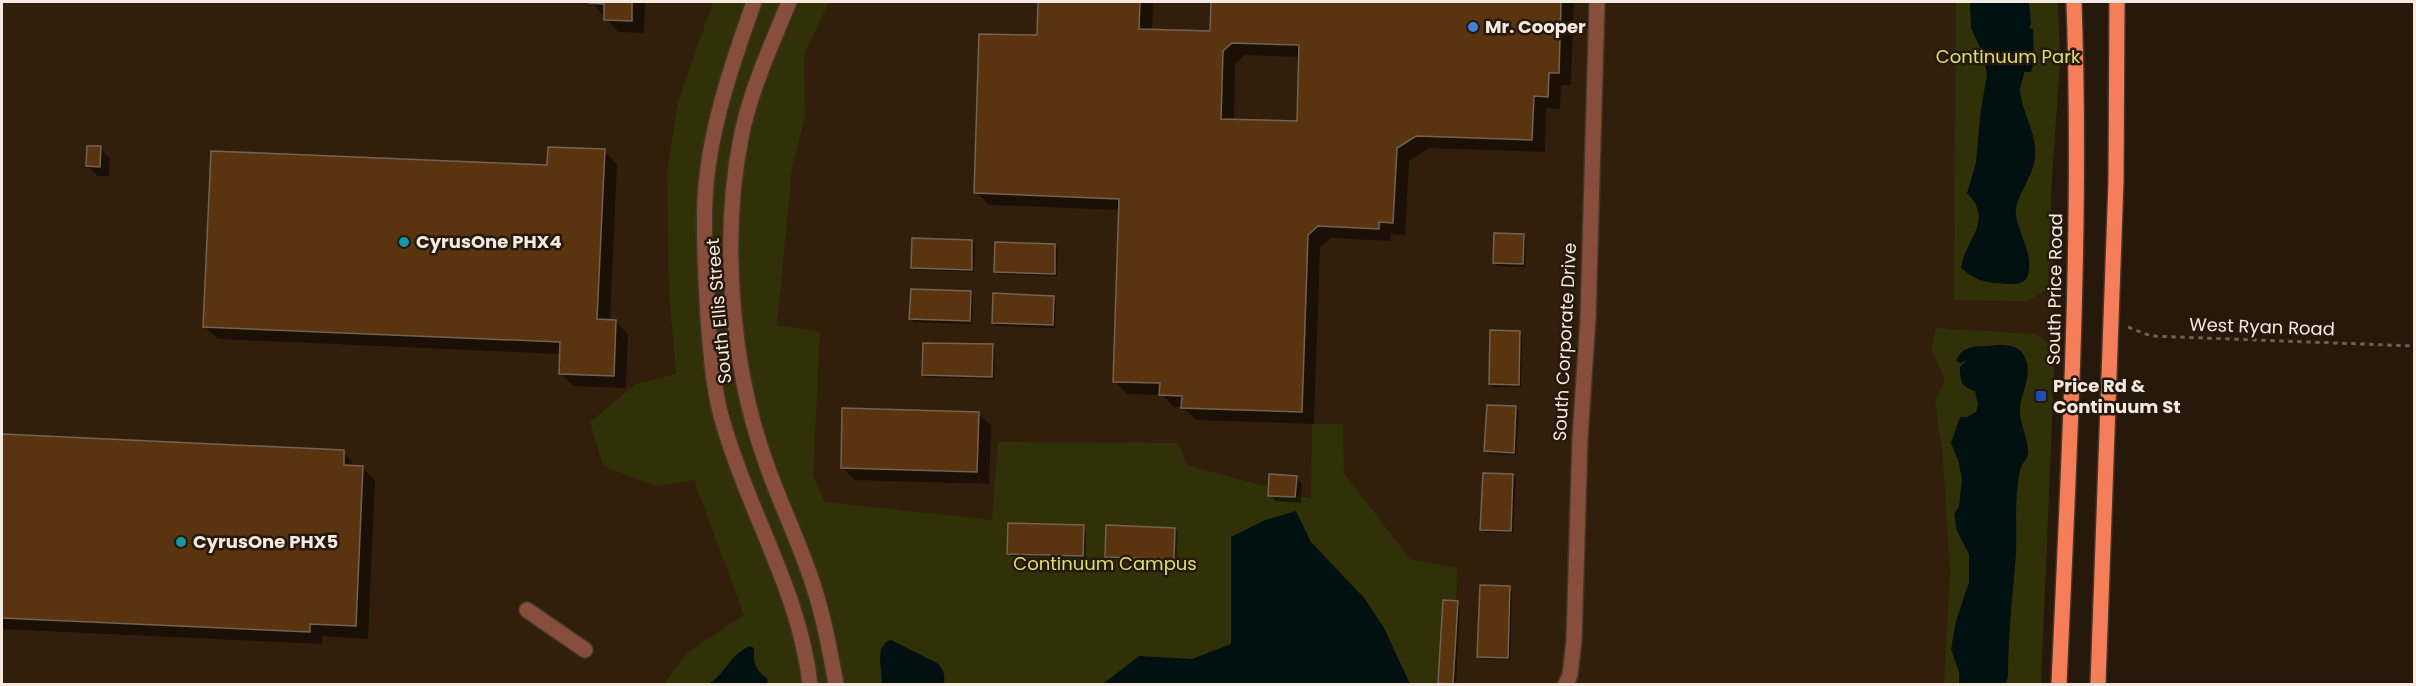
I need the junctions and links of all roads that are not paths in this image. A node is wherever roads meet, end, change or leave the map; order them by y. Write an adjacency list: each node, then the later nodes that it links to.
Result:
1 (754, 2): 8 (street, South Ellis Street)
2 (789, 2): 9 (street, South Ellis Street)
3 (1598, 2): 10 (street, South Corporate Drive)
4 (2074, 2): 11 (main road, South Price Road)
5 (2117, 2): 12 (main road)
6 (527, 610): 7 (street)
7 (585, 650)
8 (810, 684)
9 (836, 684)
10 (1566, 684)
11 (2059, 684)
12 (2098, 684)

